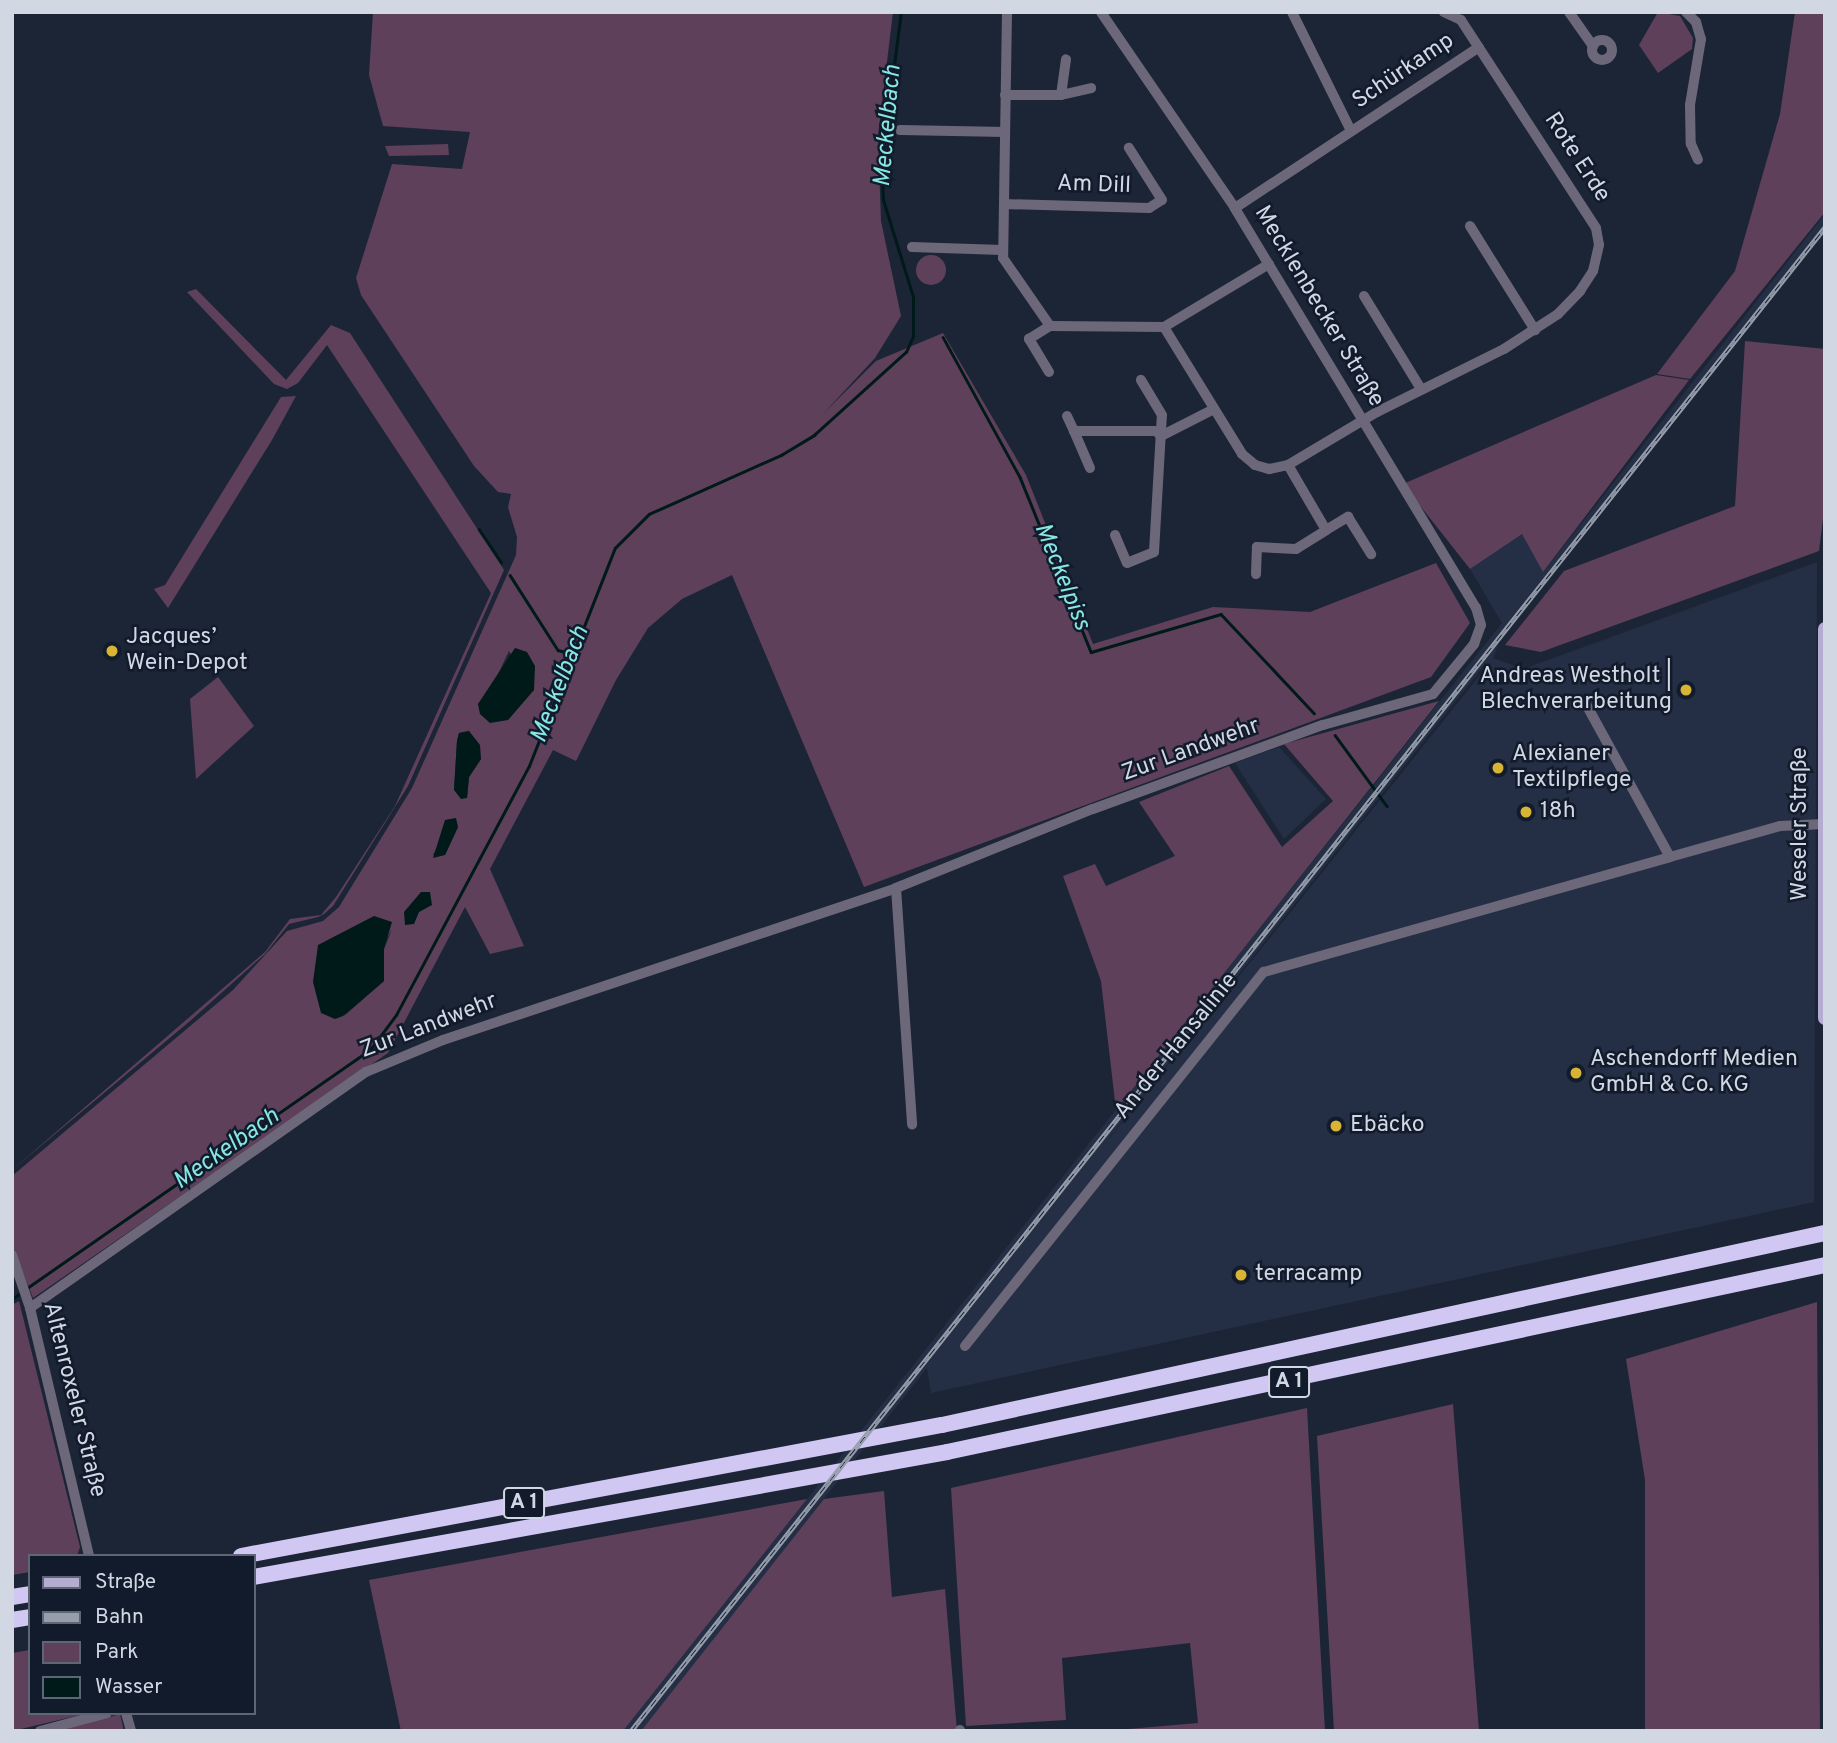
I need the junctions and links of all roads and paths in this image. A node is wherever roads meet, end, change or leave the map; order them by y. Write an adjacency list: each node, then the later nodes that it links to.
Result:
1 (1007, 12): 11 (street)
2 (1101, 12): 19 (street, Mecklenbecker Straße)
3 (1292, 12): 14 (street, Schürkamp)
4 (1444, 12): 8 (street, Rote Erde)
5 (1569, 12): 7 (street)
6 (1686, 12): 17 (street)
7 (1593, 46)
8 (1479, 47): 14 (street, Schürkamp); 27 (street, Rote Erde)
9 (1066, 59): 12 (street)
10 (1091, 88): 12 (street)
11 (1006, 95): 12 (street); 15 (street)
12 (1061, 95)
13 (900, 130): 15 (street)
14 (1352, 131): 19 (street, Schürkamp)
15 (1005, 132): 18 (street)
16 (1129, 148): 18 (street, Am Dill)
17 (1698, 160)
18 (1004, 204): 22 (street)
19 (1236, 208): 23 (street, Mecklenbecker Straße)
20 (1470, 226): 27 (street)
21 (912, 247): 22 (street)
22 (1002, 250): 25 (street)
23 (1269, 264): 26 (street); 33 (street, Mecklenbecker Straße)
24 (1364, 296): 30 (street)
25 (1050, 326): 26 (street); 28 (street)
26 (1164, 327): 31 (street)
27 (1535, 330): 30 (street, Rote Erde)
28 (1049, 372)
29 (1142, 380): 35 (street)
30 (1421, 389): 33 (street, Rote Erde)
31 (1214, 410): 35 (street); 36 (street)
32 (1067, 415): 34 (street)
33 (1361, 421): 36 (street); 43 (street, Mecklenbecker Straße)
34 (1074, 431): 35 (street); 37 (street)
35 (1161, 436): 39 (street)
36 (1288, 466): 38 (street)
37 (1090, 468)
38 (1326, 530): 40 (street); 41 (street)
39 (1115, 535)
40 (1371, 554)
41 (1256, 574)
42 (1825, 629): 45 (main road, Weseler Straße)
43 (1479, 633): 47 (street, Zur Landwehr)
44 (1587, 706): 46 (street)
45 (1824, 824): 46 (street, An der Hansalinie); 48 (main road, Weseler Straße)
46 (1670, 857): 54 (street, An der Hansalinie)
47 (896, 888): 49 (street); 53 (street, Zur Landwehr)
48 (1825, 1018)
49 (912, 1124)
50 (1825, 1233): 56 (highway, A 1)
51 (12, 1255): 53 (street, Altenroxeler Straße)
52 (1825, 1265): 57 (highway, A 1)
53 (29, 1304): 55 (street, Altenroxeler Straße)
54 (965, 1346)
55 (89, 1554)
56 (252, 1554)
57 (256, 1577)
58 (100, 1715): 59 (street)
59 (40, 1731)

